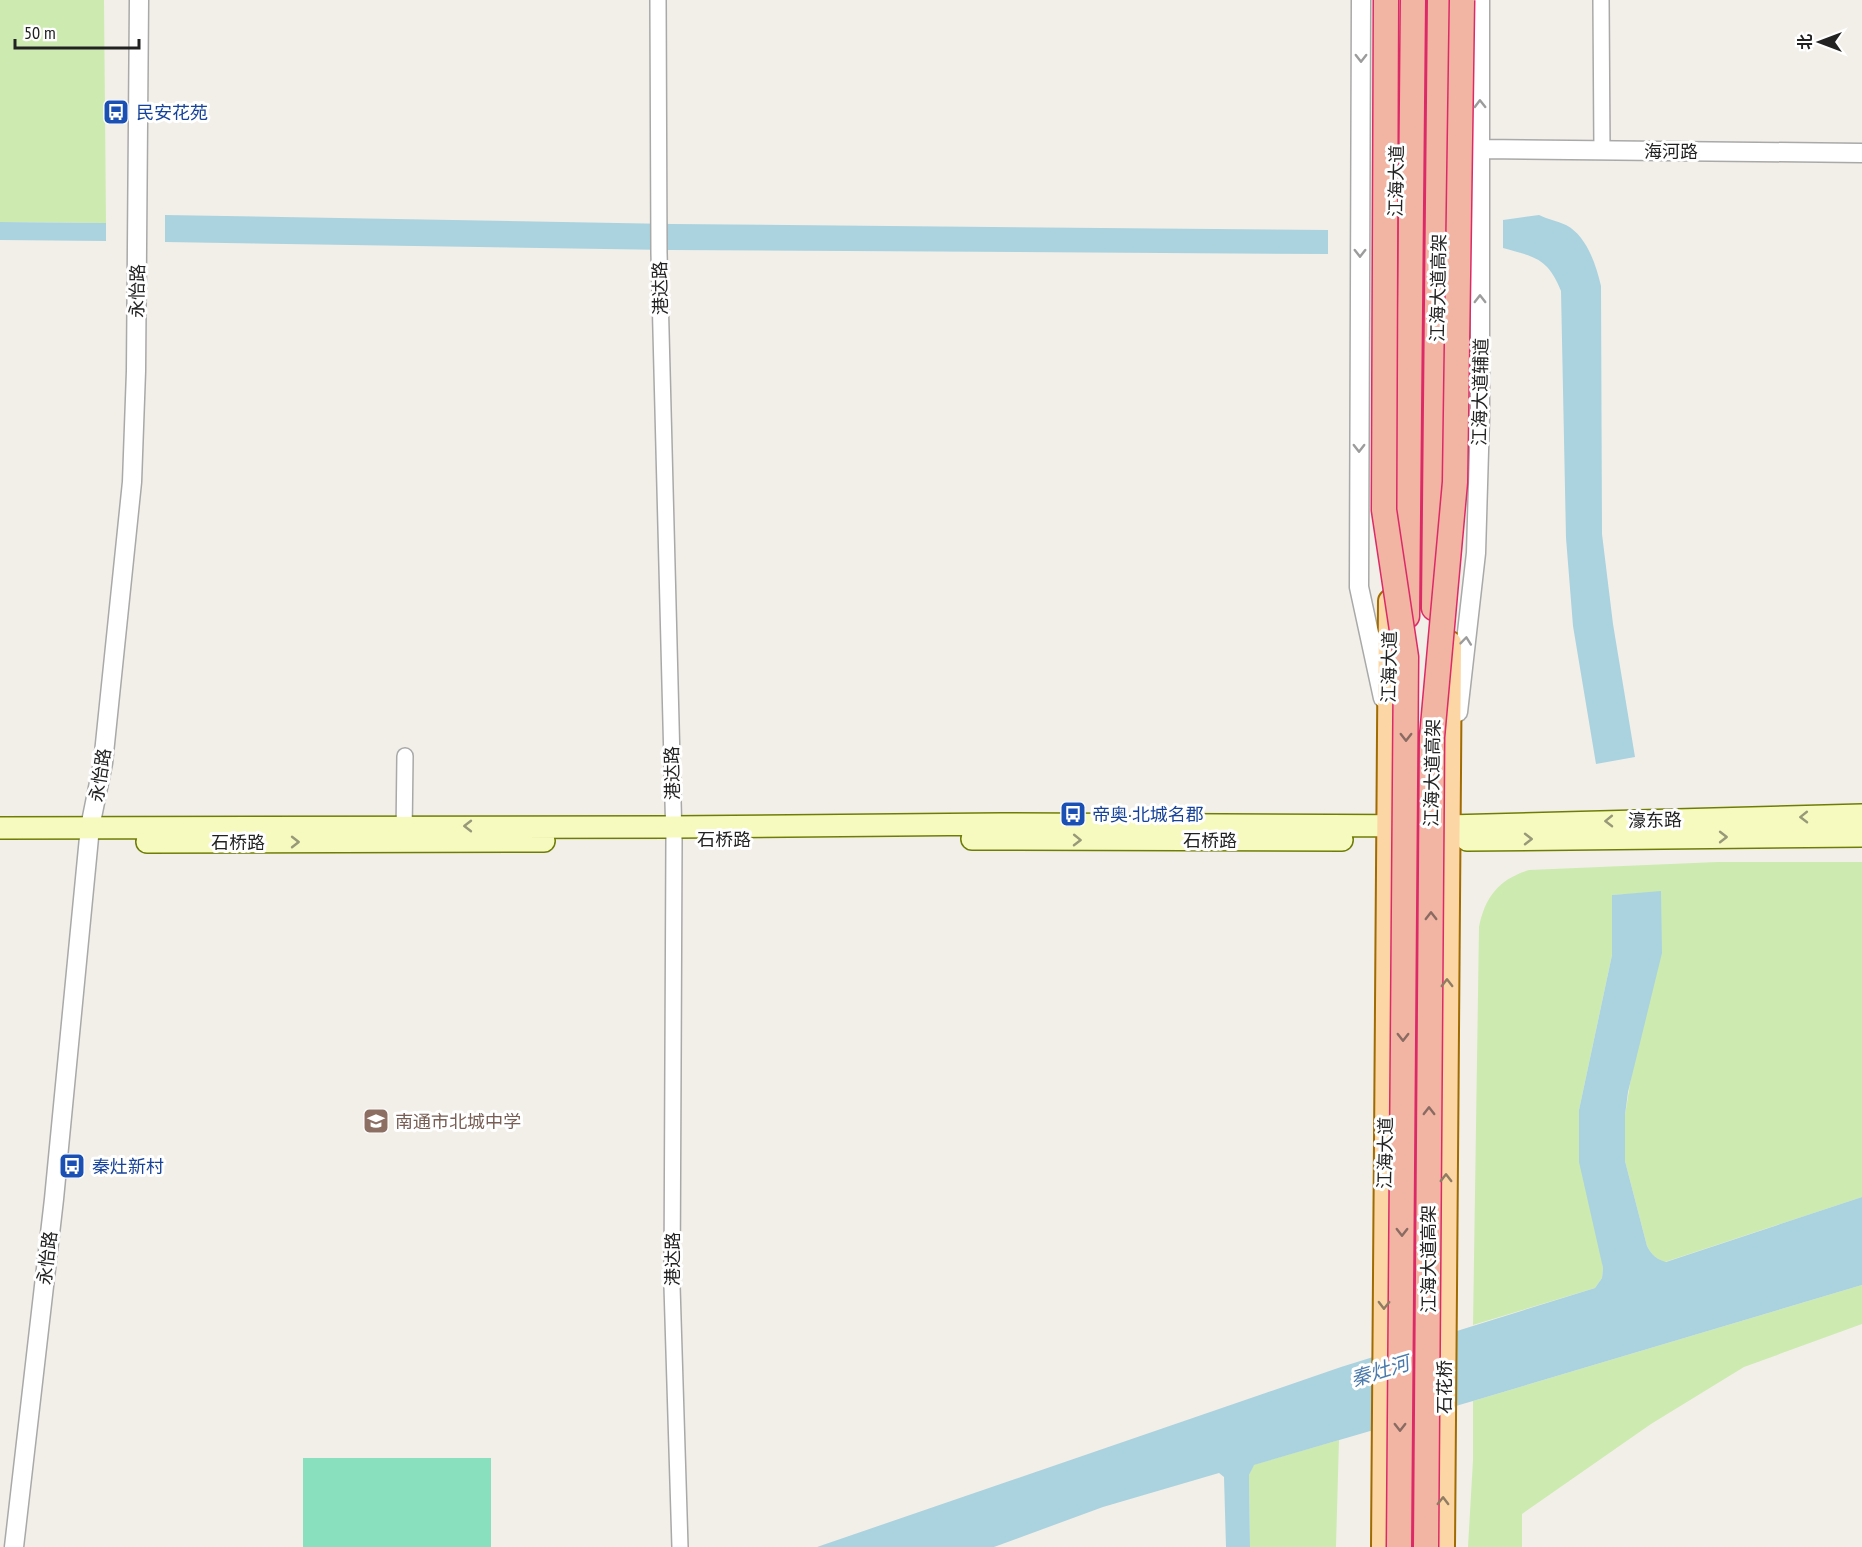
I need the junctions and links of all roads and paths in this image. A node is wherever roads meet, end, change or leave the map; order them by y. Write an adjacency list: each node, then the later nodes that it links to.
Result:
1 (139, 0): 25 (street, 永怡路)
2 (658, 0): 23 (street, 港达路)
3 (1361, 0): 16 (street, one-way to 16)
4 (1386, 0): 15 (highway, bridge)
5 (1398, 0): 16 (main road, 江海大道)
6 (1413, 0): 15 (highway, 江海大道高架, bridge)
7 (1440, 0): 17 (highway, 江海大道高架, bridge)
8 (1455, 0): 19 (main road)
9 (1462, 0): 17 (highway, bridge)
10 (1480, 0): 12 (street, 江海大道辅道, one-way to 10)
11 (1601, 0): 13 (street)
12 (1481, 149): 13 (street, 海河路); 19 (street, 江海大道辅道, one-way to 12)
13 (1602, 151): 14 (street, 海河路)
14 (1862, 153)
15 (1406, 657): 32 (highway, 江海大道高架, one-way to 32, bridge)
16 (1389, 722): 22 (main road, 江海大道)
17 (1432, 737): 33 (highway, 江海大道高架, one-way to 17, bridge)
18 (405, 756): 26 (street)
19 (1449, 782): 24 (main road)
20 (1862, 815): 24 (main road, 濠东路, one-way to 24)
21 (0, 828): 25 (main road, 石桥路)
22 (1388, 832): 23 (main road, 石桥路); 24 (main road, 石桥路); 31 (main road, 江海大道, one-way to 31)
23 (674, 833): 26 (main road, 石桥路); 30 (street, 港达路)
24 (1448, 833): 27 (main road, 濠东路, one-way to 27); 34 (main road, 石花桥, one-way to 24)
25 (90, 834): 26 (main road, 石桥路); 28 (main road, 石桥路); 29 (street, 永怡路)
26 (404, 834)
27 (1862, 836)
28 (0, 842)
29 (14, 1547)
30 (680, 1547)
31 (1383, 1547)
32 (1399, 1547)
33 (1426, 1547)
34 (1443, 1547)

